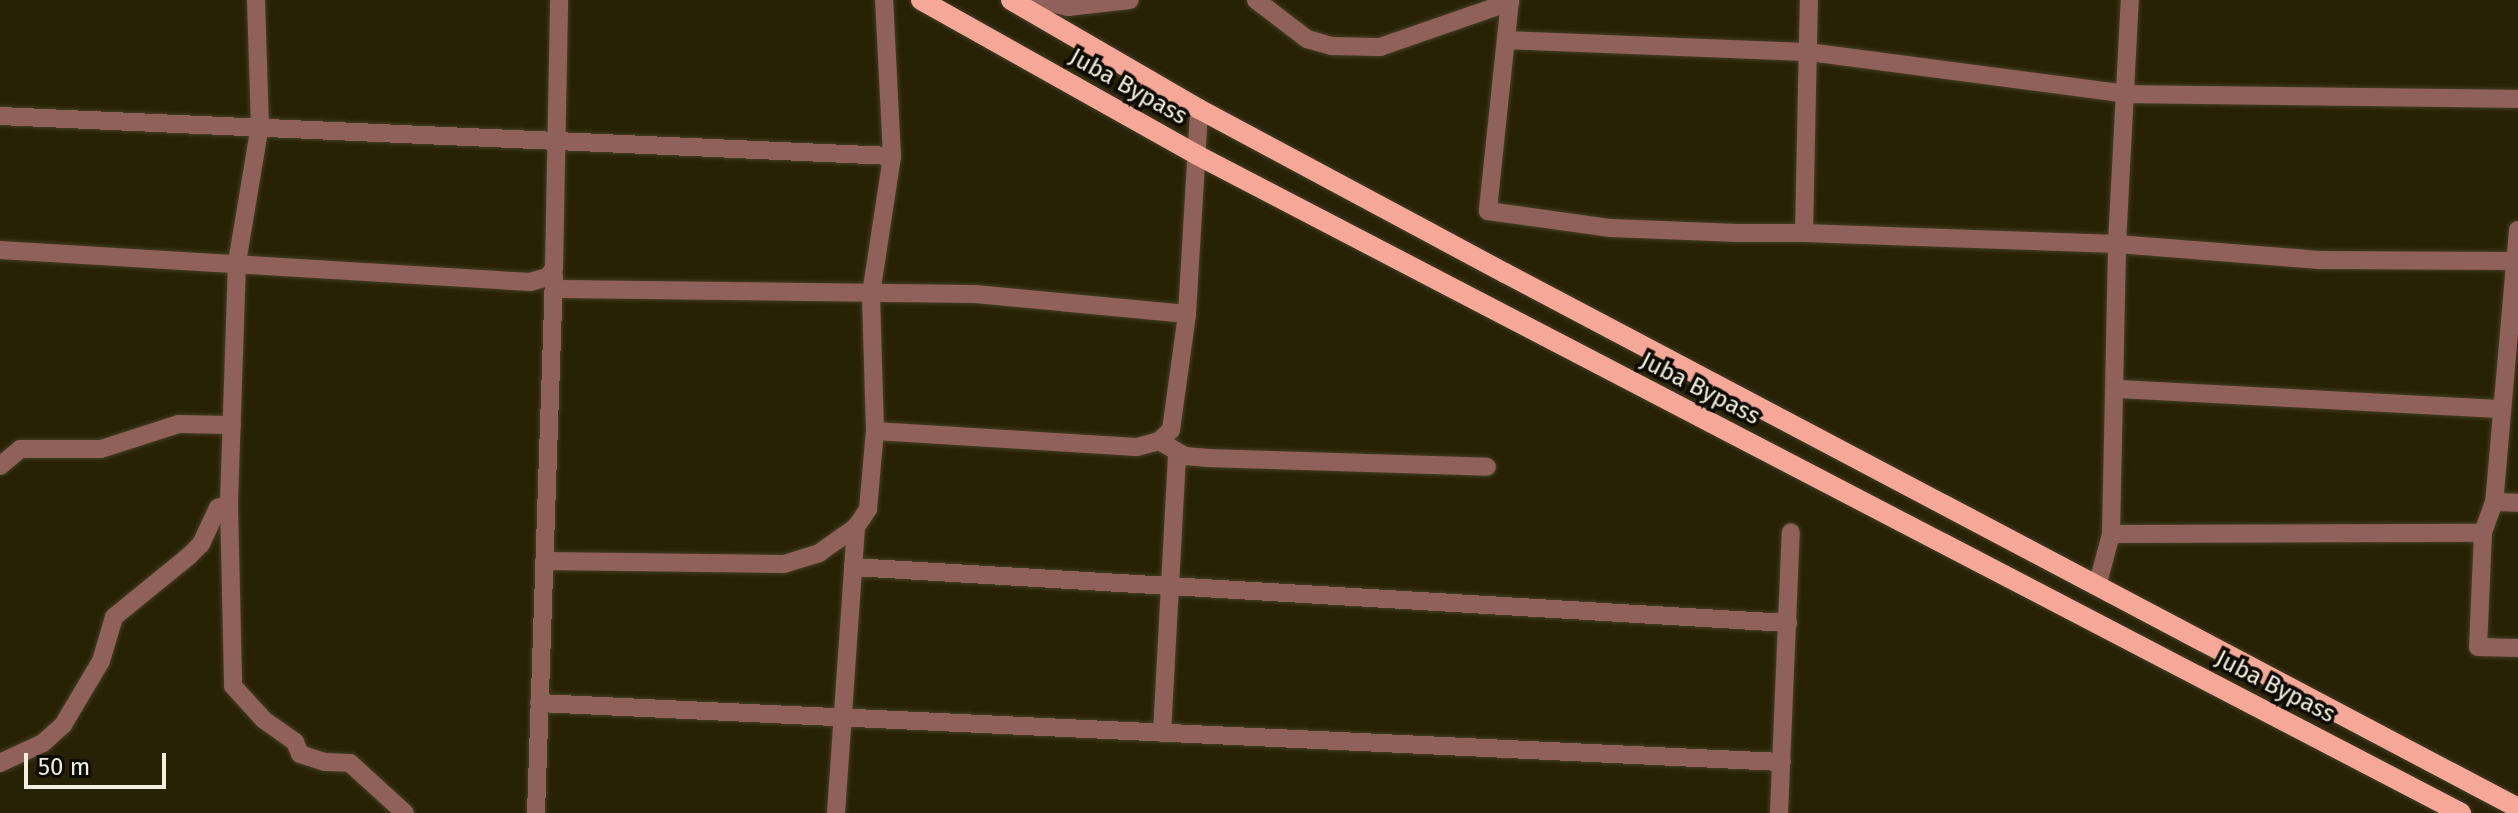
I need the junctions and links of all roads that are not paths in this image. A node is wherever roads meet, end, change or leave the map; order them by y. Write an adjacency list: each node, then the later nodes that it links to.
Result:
1 (256, 0): 18 (street)
2 (559, 0): 27 (street)
3 (884, 0): 20 (street)
4 (921, 0): 19 (main road, Juba Bypass)
5 (1011, 0): 16 (main road, Juba Bypass)
6 (1040, 0): 7 (street)
7 (1130, 0)
8 (1256, 0): 11 (street)
9 (1809, 0): 13 (street)
10 (2130, 0): 14 (street)
11 (1510, 1): 12 (street)
12 (1508, 40): 13 (street); 22 (street)
13 (1809, 52): 14 (street); 22 (street)
14 (2127, 94): 15 (street); 23 (street)
15 (2518, 99)
16 (1199, 109): 19 (street); 49 (main road, Juba Bypass)
17 (0, 116): 18 (street)
18 (260, 125): 20 (street); 26 (street)
19 (1197, 155): 30 (street); 65 (main road, Juba Bypass)
20 (892, 156): 29 (street)
21 (2518, 230): 25 (street)
22 (1804, 233): 23 (street)
23 (2117, 244): 25 (street); 32 (street)
24 (0, 250): 26 (street)
25 (2513, 261): 31 (street)
26 (237, 262): 27 (street); 34 (street)
27 (554, 268): 47 (street)
28 (561, 289): 29 (street)
29 (871, 294): 30 (street); 35 (street)
30 (1187, 314): 36 (street)
31 (2512, 363): 33 (street)
32 (2118, 389): 33 (street); 46 (street)
33 (2499, 409): 40 (street)
34 (232, 425): 38 (street); 42 (street)
35 (875, 431): 36 (street); 43 (street)
36 (1159, 441): 37 (street)
37 (1177, 452): 39 (street); 50 (street)
38 (0, 466)
39 (1487, 467)
40 (2494, 502): 41 (street); 45 (street)
41 (2518, 503)
42 (229, 504): 57 (street); 61 (street)
43 (856, 527): 47 (street); 48 (street)
44 (1791, 532): 51 (street)
45 (2483, 533): 46 (street); 52 (street)
46 (2111, 534): 49 (street)
47 (544, 561): 53 (street)
48 (853, 567): 50 (street); 54 (street)
49 (2098, 583): 58 (main road, Juba Bypass)
50 (1169, 587): 51 (street); 55 (street)
51 (1788, 623): 56 (street)
52 (2518, 648)
53 (539, 703): 54 (street); 62 (street)
54 (846, 715): 55 (street); 63 (street)
55 (1162, 733): 56 (street)
56 (1782, 762): 64 (street)
57 (0, 763)
58 (2489, 790): 59 (main road, Juba Bypass); 60 (main road, Juba Bypass)
59 (2518, 798)
60 (2518, 808)
61 (405, 813)
62 (536, 813)
63 (836, 813)
64 (1779, 813)
65 (2461, 813)

